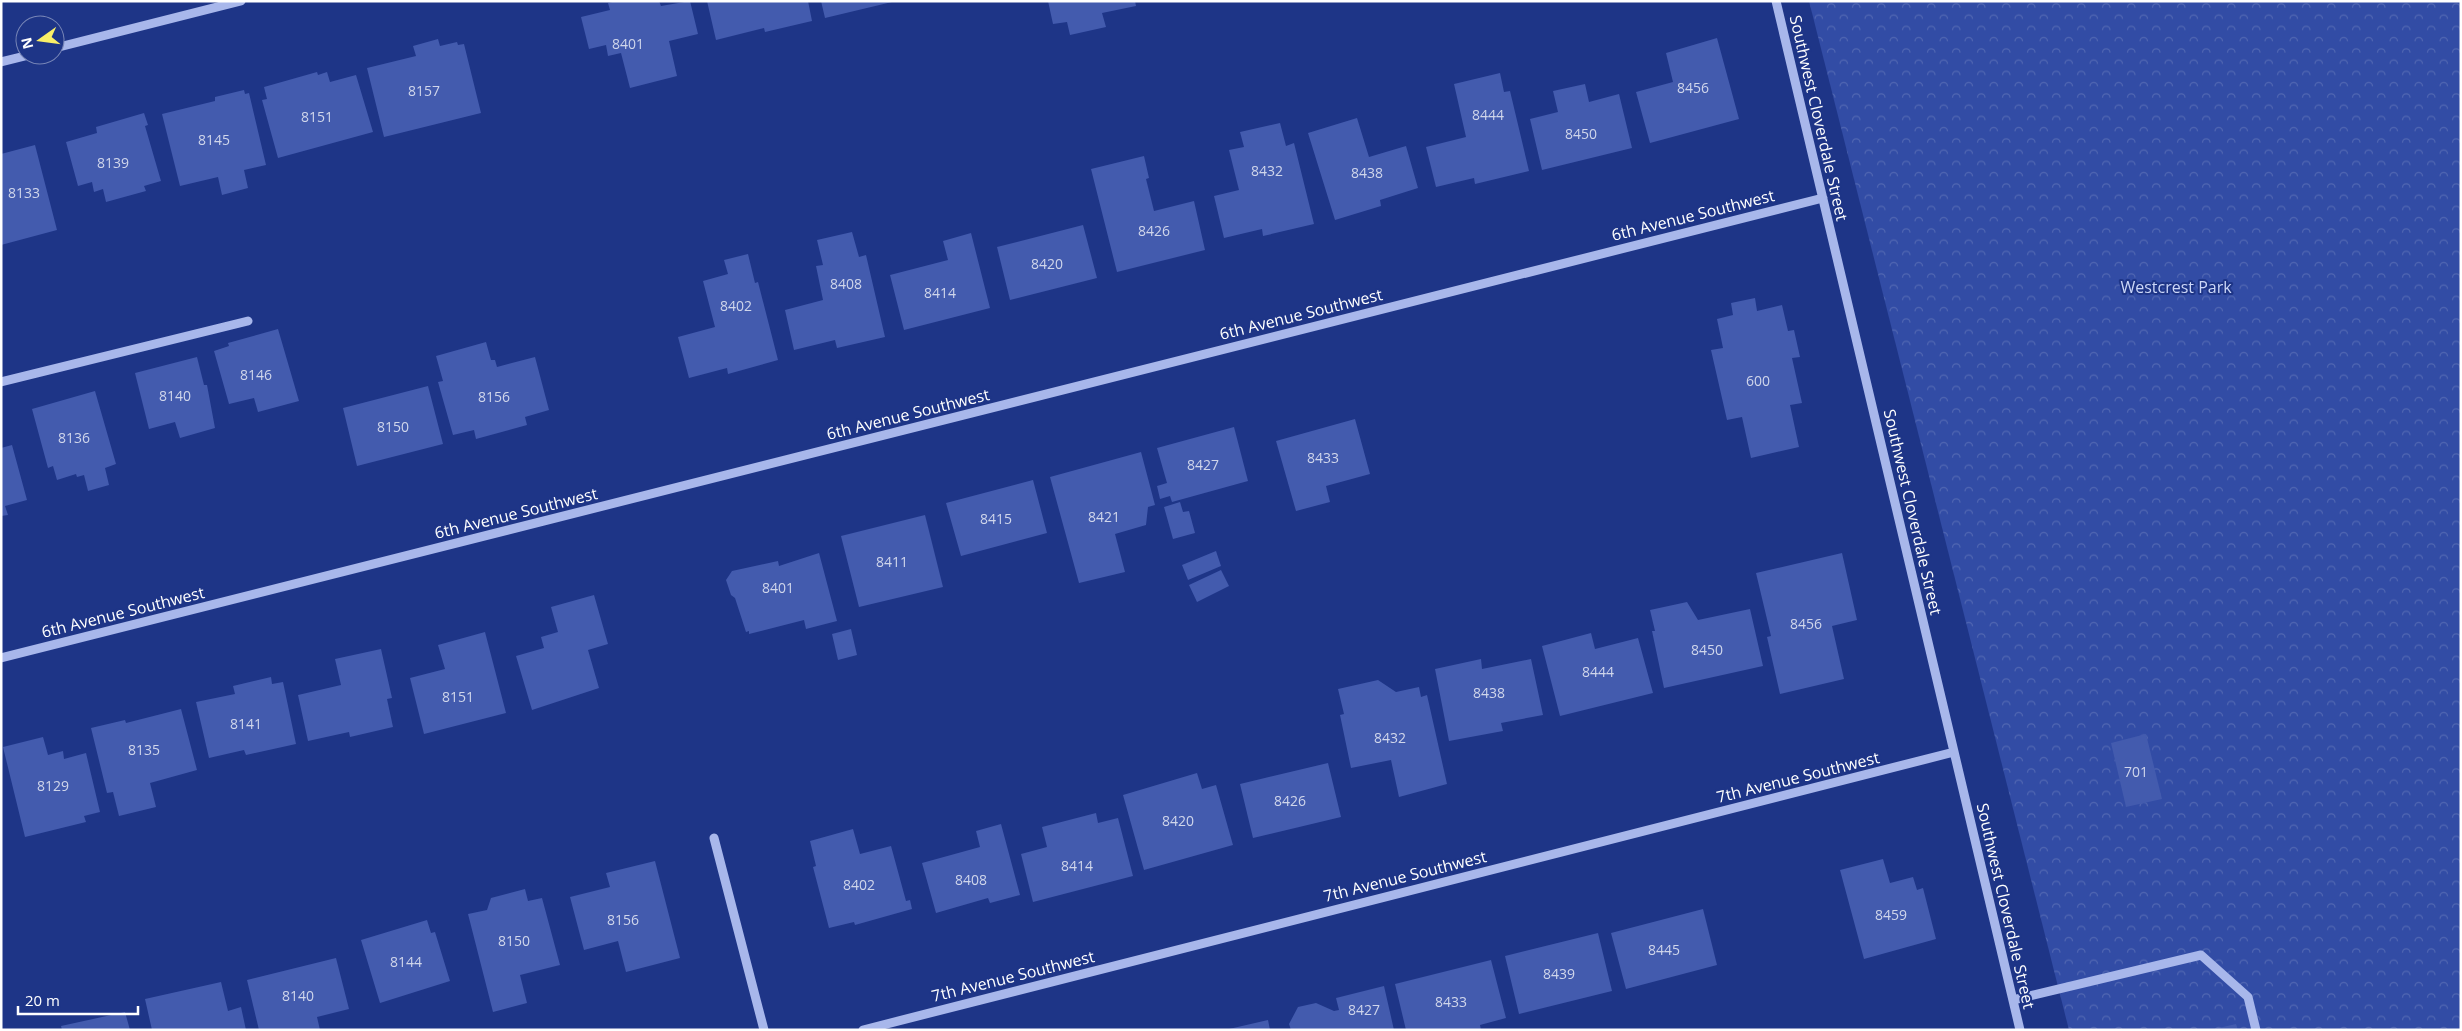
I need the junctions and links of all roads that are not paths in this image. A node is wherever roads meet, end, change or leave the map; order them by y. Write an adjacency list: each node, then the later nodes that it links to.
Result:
1 (241, 1): 3 (street)
2 (1776, 1): 6 (street, Southwest Cloverdale Street)
3 (65, 45)
4 (15, 58): 5 (street)
5 (1, 62)
6 (1823, 198): 9 (street, 6th Avenue Southwest); 10 (street, Southwest Cloverdale Street)
7 (248, 321): 8 (street)
8 (1, 382)
9 (1, 658)
10 (1954, 752): 12 (street, Southwest Cloverdale Street); 14 (street, 7th Avenue Southwest)
11 (714, 838): 13 (street)
12 (2013, 1000): 15 (street, Southwest Cloverdale Street); 16 (street)
13 (764, 1030)
14 (864, 1030)
15 (2020, 1030)
16 (2256, 1030)

